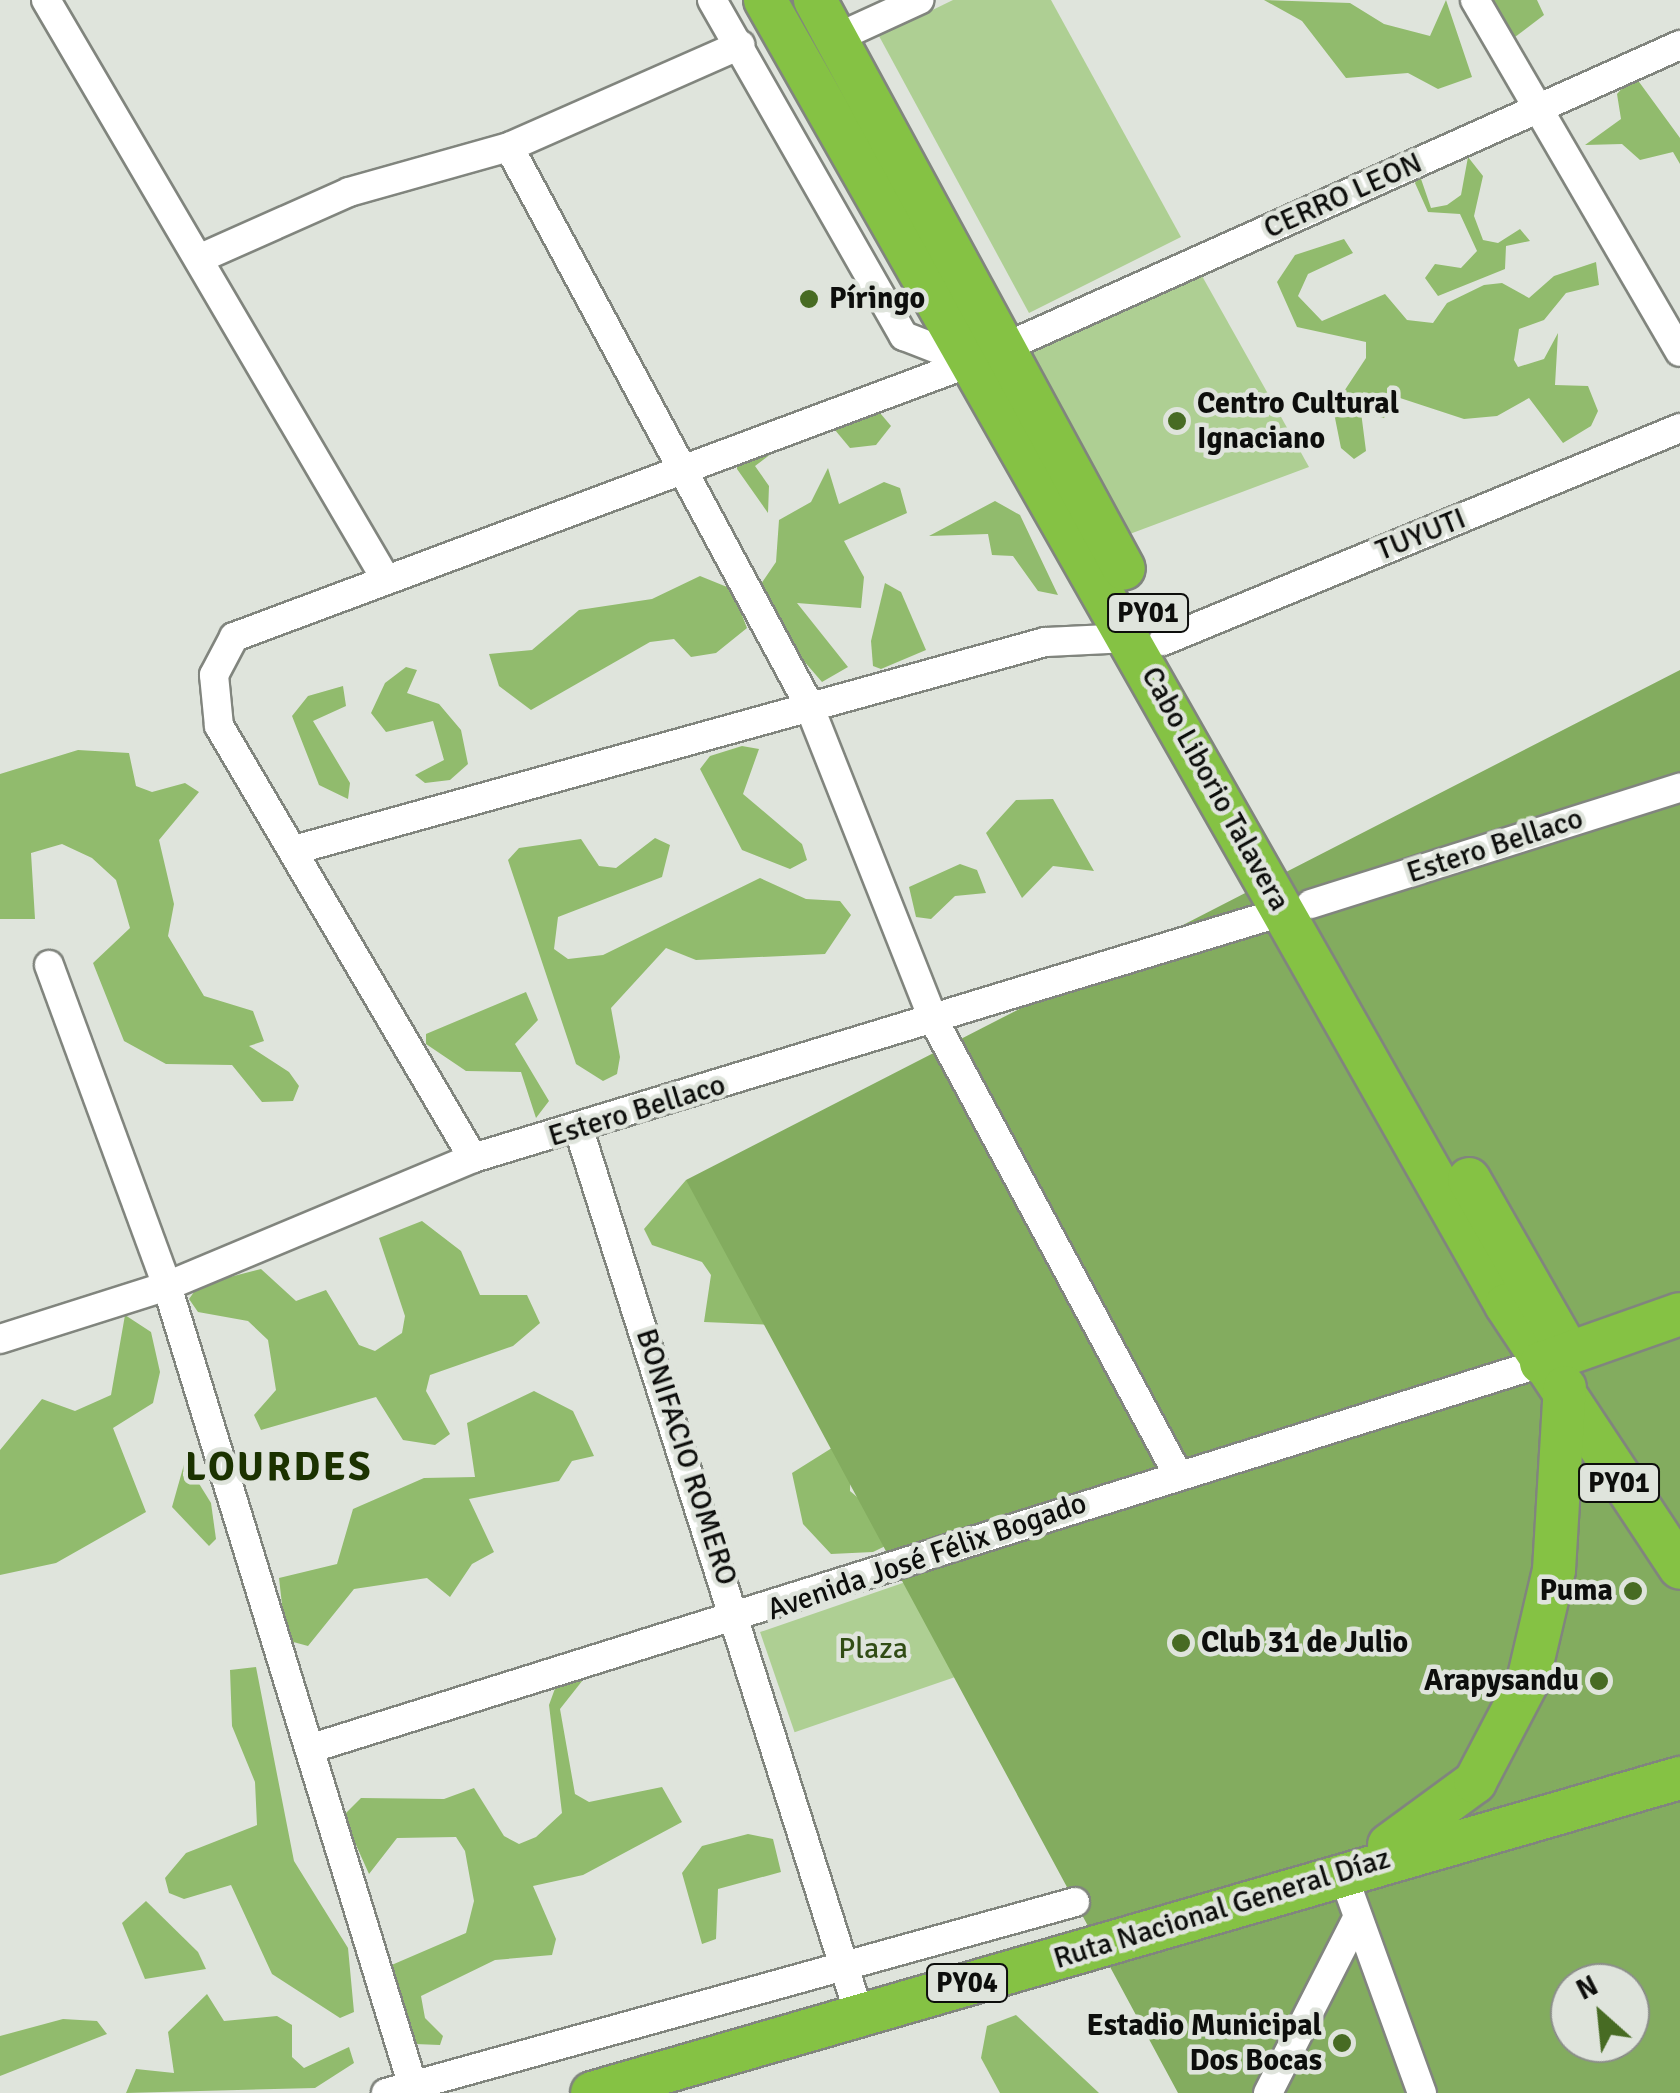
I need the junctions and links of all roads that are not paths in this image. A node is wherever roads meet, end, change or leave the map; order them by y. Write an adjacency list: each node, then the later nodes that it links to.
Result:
1 (46, 0): 12 (street)
2 (712, 0): 9 (street)
3 (765, 0): 14 (highway, Cabo Liborio Talavera / PY01)
4 (814, 0): 7 (highway, Cabo Liborio Talavera / PY01)
5 (919, 0): 7 (street)
6 (1475, 0): 10 (street)
7 (834, 39): 14 (highway, Cabo Liborio Talavera / PY01)
8 (1680, 45): 10 (street, CERRO LEON)
9 (740, 46): 11 (street); 14 (street)
10 (1538, 109): 13 (street); 14 (street, CERRO LEON)
11 (509, 147): 12 (street); 16 (street)
12 (203, 257): 17 (street)
13 (1680, 352)
14 (989, 354): 16 (street, CERRO LEON); 18 (highway, Cabo Liborio Talavera / PY01)
15 (1680, 428): 18 (street, TUYUTI)
16 (678, 470): 17 (street, CERRO LEON); 19 (street)
17 (384, 576): 21 (street, CERRO LEON)
18 (1146, 639): 19 (street, TUYUTI); 22 (highway, Cabo Liborio Talavera / PY01)
19 (808, 703): 21 (street, TUYUTI); 24 (street)
20 (1680, 788): 22 (street, Estero Bellaco)
21 (294, 850): 26 (street, CERRO LEON)
22 (1298, 908): 24 (street, Estero Bellaco); 30 (highway, Cabo Liborio Talavera / PY01)
23 (48, 966): 27 (street)
24 (933, 1019): 25 (street, Estero Bellaco); 31 (street)
25 (580, 1130): 26 (street, Estero Bellaco); 33 (street, BONIFACIO ROMERO)
26 (473, 1158): 27 (street, Estero Bellaco)
27 (168, 1286): 29 (street, Estero Bellaco); 34 (street)
28 (1680, 1314): 30 (highway, Avenida José Félix Bogado)
29 (0, 1339)
30 (1558, 1370): 31 (street, Avenida José Félix Bogado); 32 (highway, Cabo Liborio Talavera / PY01); 36 (highway)
31 (1177, 1473): 33 (street, Avenida José Félix Bogado)
32 (1680, 1568)
33 (739, 1620): 34 (street, Avenida José Félix Bogado); 39 (street, BONIFACIO ROMERO)
34 (312, 1748): 41 (street)
35 (1680, 1778): 36 (highway, Ruta Nacional General Díaz / PY04)
36 (1342, 1872): 38 (street); 40 (highway, Ruta Nacional General Díaz / PY04)
37 (1075, 1902): 39 (street)
38 (1357, 1918): 43 (street); 44 (street)
39 (844, 1960): 40 (street, BONIFACIO ROMERO); 41 (street)
40 (859, 2014): 42 (highway, Ruta Nacional General Díaz / PY04)
41 (405, 2090)
42 (592, 2093)
43 (1268, 2093)
44 (1422, 2093)

